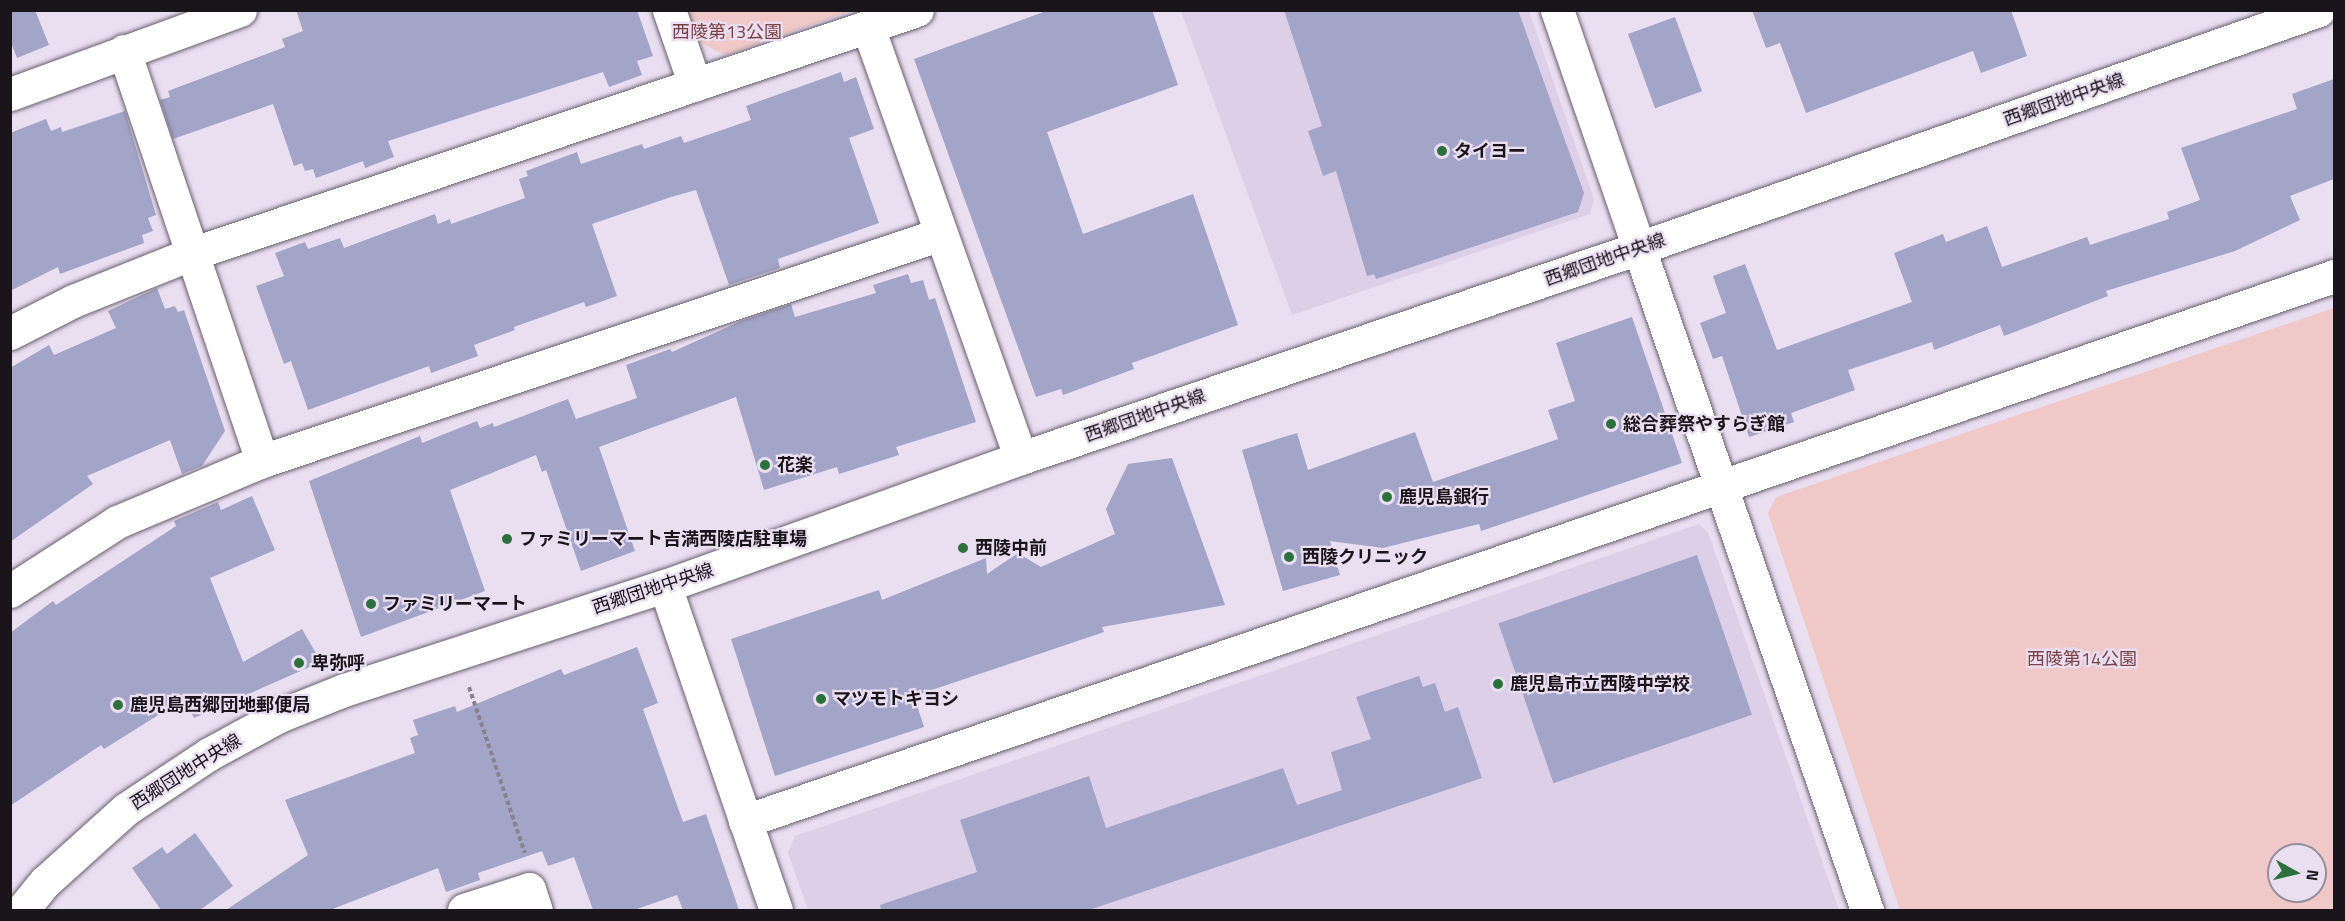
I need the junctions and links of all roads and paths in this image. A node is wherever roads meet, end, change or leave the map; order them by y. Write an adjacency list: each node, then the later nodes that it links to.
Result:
1 (240, 10): 7 (street)
2 (669, 10): 8 (street)
3 (917, 10): 6 (street)
4 (2319, 10): 11 (street, 西郷団地中央線)
5 (1561, 12): 11 (street)
6 (868, 27): 8 (street); 10 (street)
7 (124, 51): 9 (street); 12 (street)
8 (695, 85): 12 (street)
9 (10, 94)
10 (941, 234): 15 (street); 16 (street)
11 (1639, 249): 15 (street, 西郷団地中央線); 17 (street)
12 (192, 254): 14 (street); 16 (street)
13 (2334, 276): 17 (street)
14 (10, 333)
15 (1021, 458): 18 (street, 西郷団地中央線)
16 (262, 461): 19 (street)
17 (1721, 487): 21 (street); 26 (street)
18 (665, 586): 20 (street, 西郷団地中央線); 21 (street)
19 (10, 591)
20 (458, 652): 22 (path); 23 (street, 西郷団地中央線)
21 (745, 820): 25 (street)
22 (533, 900): 24 (street)
23 (22, 910)
24 (464, 910)
25 (776, 910)
26 (1867, 910)

